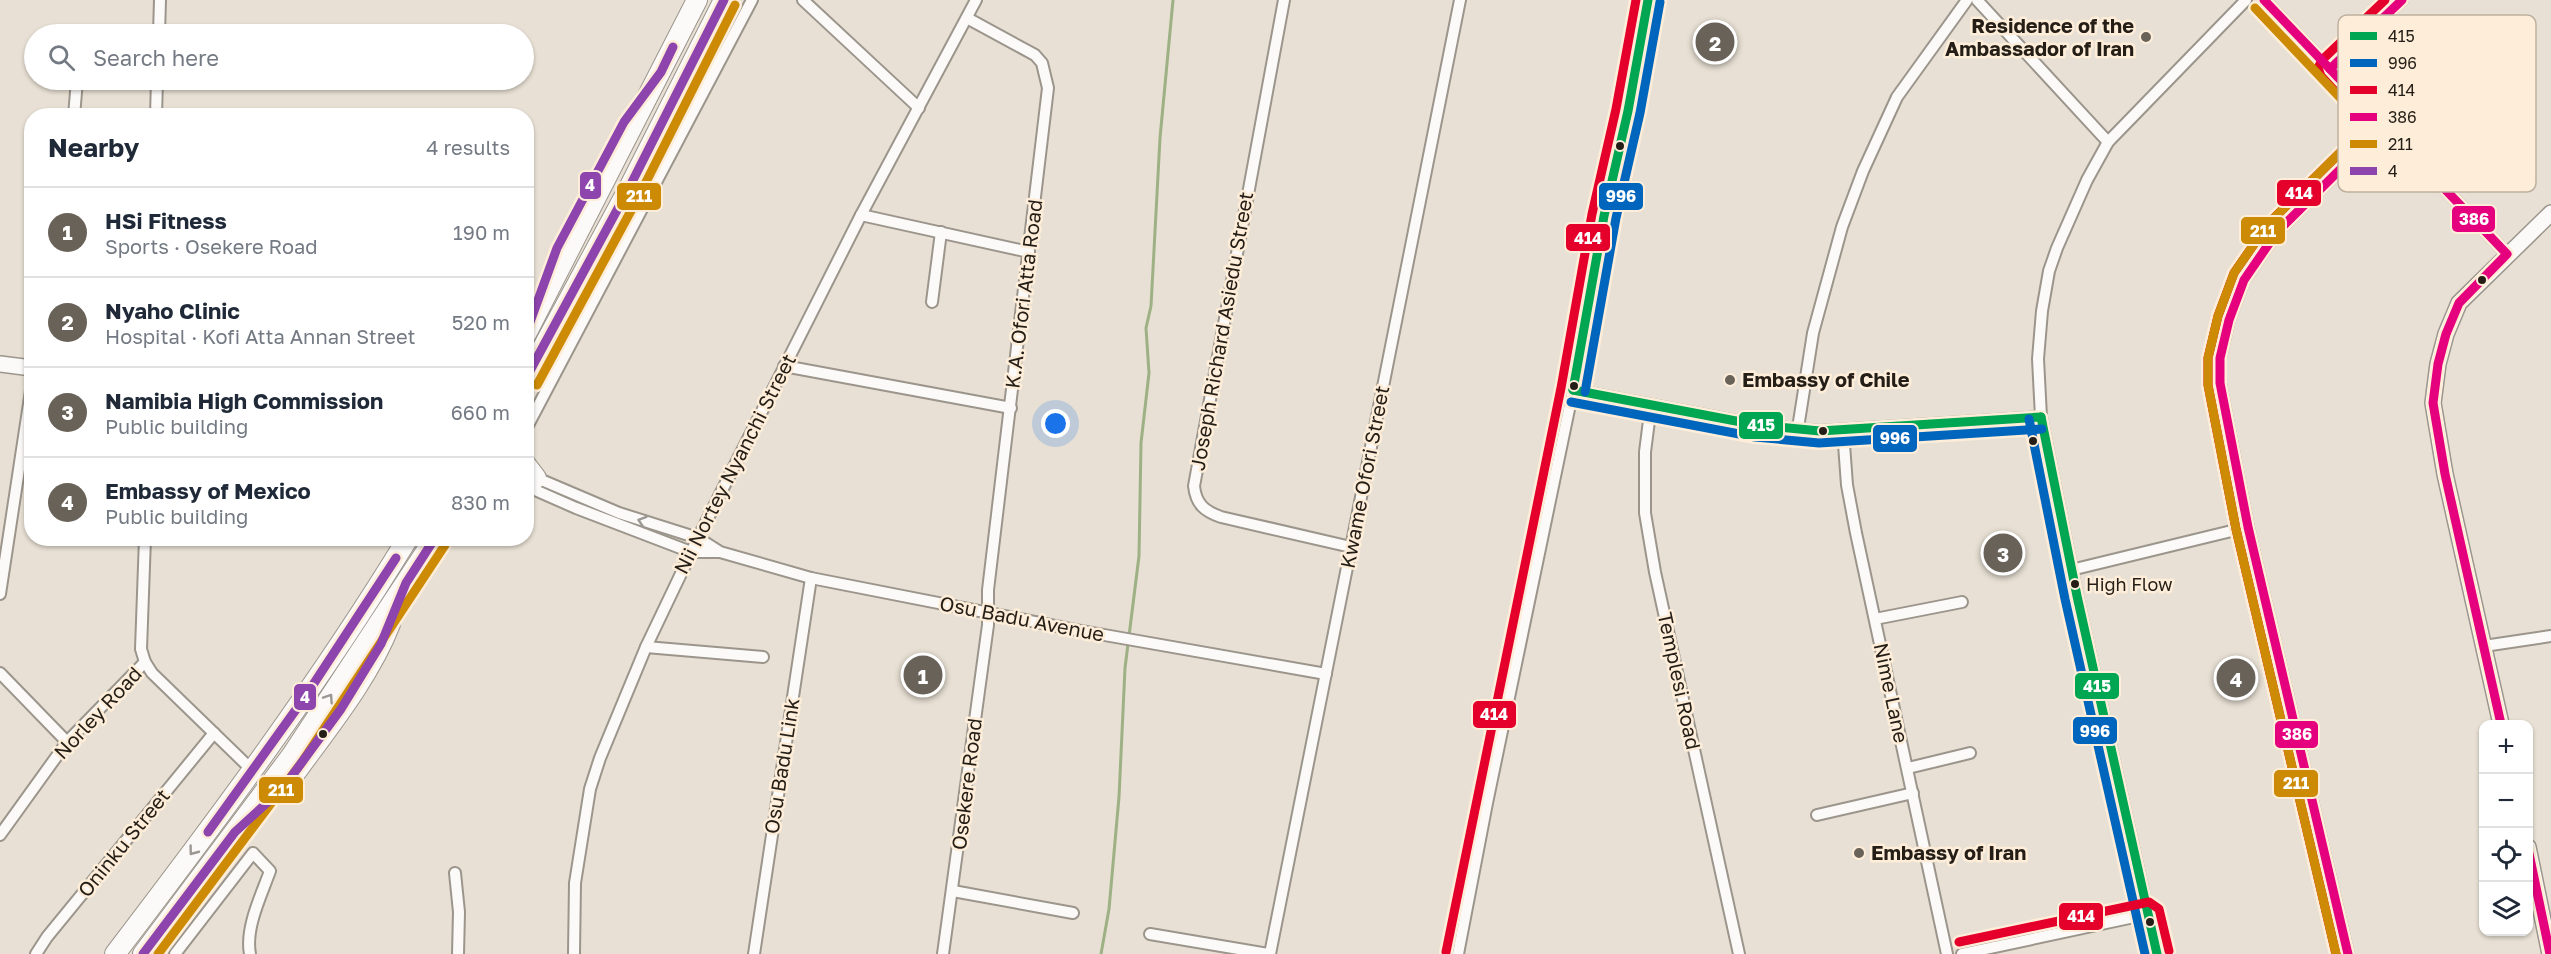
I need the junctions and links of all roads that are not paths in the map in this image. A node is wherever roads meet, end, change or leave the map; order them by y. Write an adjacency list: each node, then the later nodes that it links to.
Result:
1 (160, 0): 17 (street)
2 (697, 0): 35 (highway)
3 (724, 0): 37 (highway)
4 (752, 0): 43 (street)
5 (803, 0): 25 (street)
6 (976, 0): 16 (street, Nii Nortey Nyanchi Street)
7 (1284, 0): 55 (street, Joseph Richard Asiedu Street)
8 (1460, 0): 55 (street, Kwame Ofori Street)
9 (1648, 0): 40 (street)
10 (1967, 0): 45 (street)
11 (1977, 0): 26 (street)
12 (2246, 0): 26 (street)
13 (2264, 0): 19 (street)
14 (2402, 0): 15 (street)
15 (2386, 15)
16 (967, 18): 25 (street, Nii Nortey Nyanchi Street); 32 (street, K.A. Ofori Atta Road)
17 (159, 24)
18 (2338, 61): 19 (street)
19 (2330, 69): 20 (street)
20 (2338, 77)
21 (76, 90): 23 (street)
22 (157, 90): 24 (street)
23 (75, 108)
24 (156, 108)
25 (919, 108): 30 (street, Nii Nortey Nyanchi Street)
26 (2108, 142): 44 (street)
27 (2338, 172): 50 (street)
28 (2447, 192): 33 (street)
29 (2551, 213): 33 (street)
30 (861, 215): 31 (street); 38 (street, Nii Nortey Nyanchi Street)
31 (941, 232): 32 (street); 34 (street)
32 (1029, 252): 42 (street, K.A. Ofori Atta Road)
33 (2507, 254): 65 (street)
34 (932, 302)
35 (534, 315)
36 (0, 364): 39 (street)
37 (534, 364)
38 (784, 366): 42 (street); 51 (street, Nii Nortey Nyanchi Street)
39 (24, 367)
40 (1573, 390): 41 (street); 96 (street)
41 (1651, 405): 45 (street); 97 (street, Templesi Road)
42 (1011, 408): 62 (street, K.A. Ofori Atta Road)
43 (534, 414)
44 (2041, 417): 46 (street); 58 (street)
45 (1798, 428): 46 (street)
46 (1843, 431): 63 (street, Nime Lane)
47 (24, 436): 60 (street)
48 (534, 482): 51 (street, Osu Badu Avenue, one-way to 48)
49 (534, 482): 56 (street, Osu Badu Avenue)
50 (2248, 527): 58 (street); 101 (street)
51 (698, 538): 56 (street, Nii Nortey Nyanchi Street); 57 (street, Osu Badu Avenue)
52 (145, 546): 68 (street, Norley Road)
53 (403, 546): 76 (highway)
54 (432, 546): 88 (highway, one-way to 54)
55 (1351, 547): 70 (street, Kwame Ofori Street)
56 (691, 552): 57 (street, Osu Badu Avenue); 66 (street, Nii Nortey Nyanchi Street)
57 (720, 552): 59 (street, Osu Badu Avenue)
58 (2071, 570): 84 (street)
59 (811, 578): 62 (street, Osu Badu Avenue); 93 (street, Osu Badu Link)
60 (0, 594)
61 (1962, 602): 63 (street)
62 (988, 613): 70 (street, Osu Badu Avenue); 82 (street, Osekere Road)
63 (1875, 619): 75 (street, Nime Lane)
64 (2551, 636): 65 (street)
65 (2484, 646): 71 (street)
66 (646, 647): 67 (street); 92 (street, Nii Nortey Nyanchi Street)
67 (764, 657)
68 (145, 662): 72 (street); 73 (street, Norley Road)
69 (0, 673): 73 (street)
70 (1326, 674): 95 (street, Kwame Ofori Street)
71 (2500, 720)
72 (214, 733): 76 (street); 86 (street, Oninku Street)
73 (66, 742): 79 (street, Norley Road)
74 (1970, 753): 75 (street)
75 (1908, 768): 77 (street, Nime Lane)
76 (253, 771): 87 (highway, one-way to 87)
77 (1913, 793): 78 (street); 98 (street, Nime Lane)
78 (1817, 815)
79 (0, 835)
80 (2533, 867): 102 (street)
81 (455, 873): 91 (street)
82 (953, 891): 83 (street); 94 (street, Osekere Road)
83 (1073, 913)
84 (2148, 914): 99 (street); 100 (street)
85 (1150, 934): 95 (street)
86 (36, 954)
87 (115, 954)
88 (143, 954)
89 (176, 954): 90 (street)
90 (250, 954)
91 (458, 954)
92 (574, 954)
93 (754, 954)
94 (943, 954)
95 (1269, 954)
96 (1458, 954)
97 (1739, 954)
98 (1947, 954)
99 (1962, 954)
100 (2157, 954)
101 (2348, 954)
102 (2550, 954)

